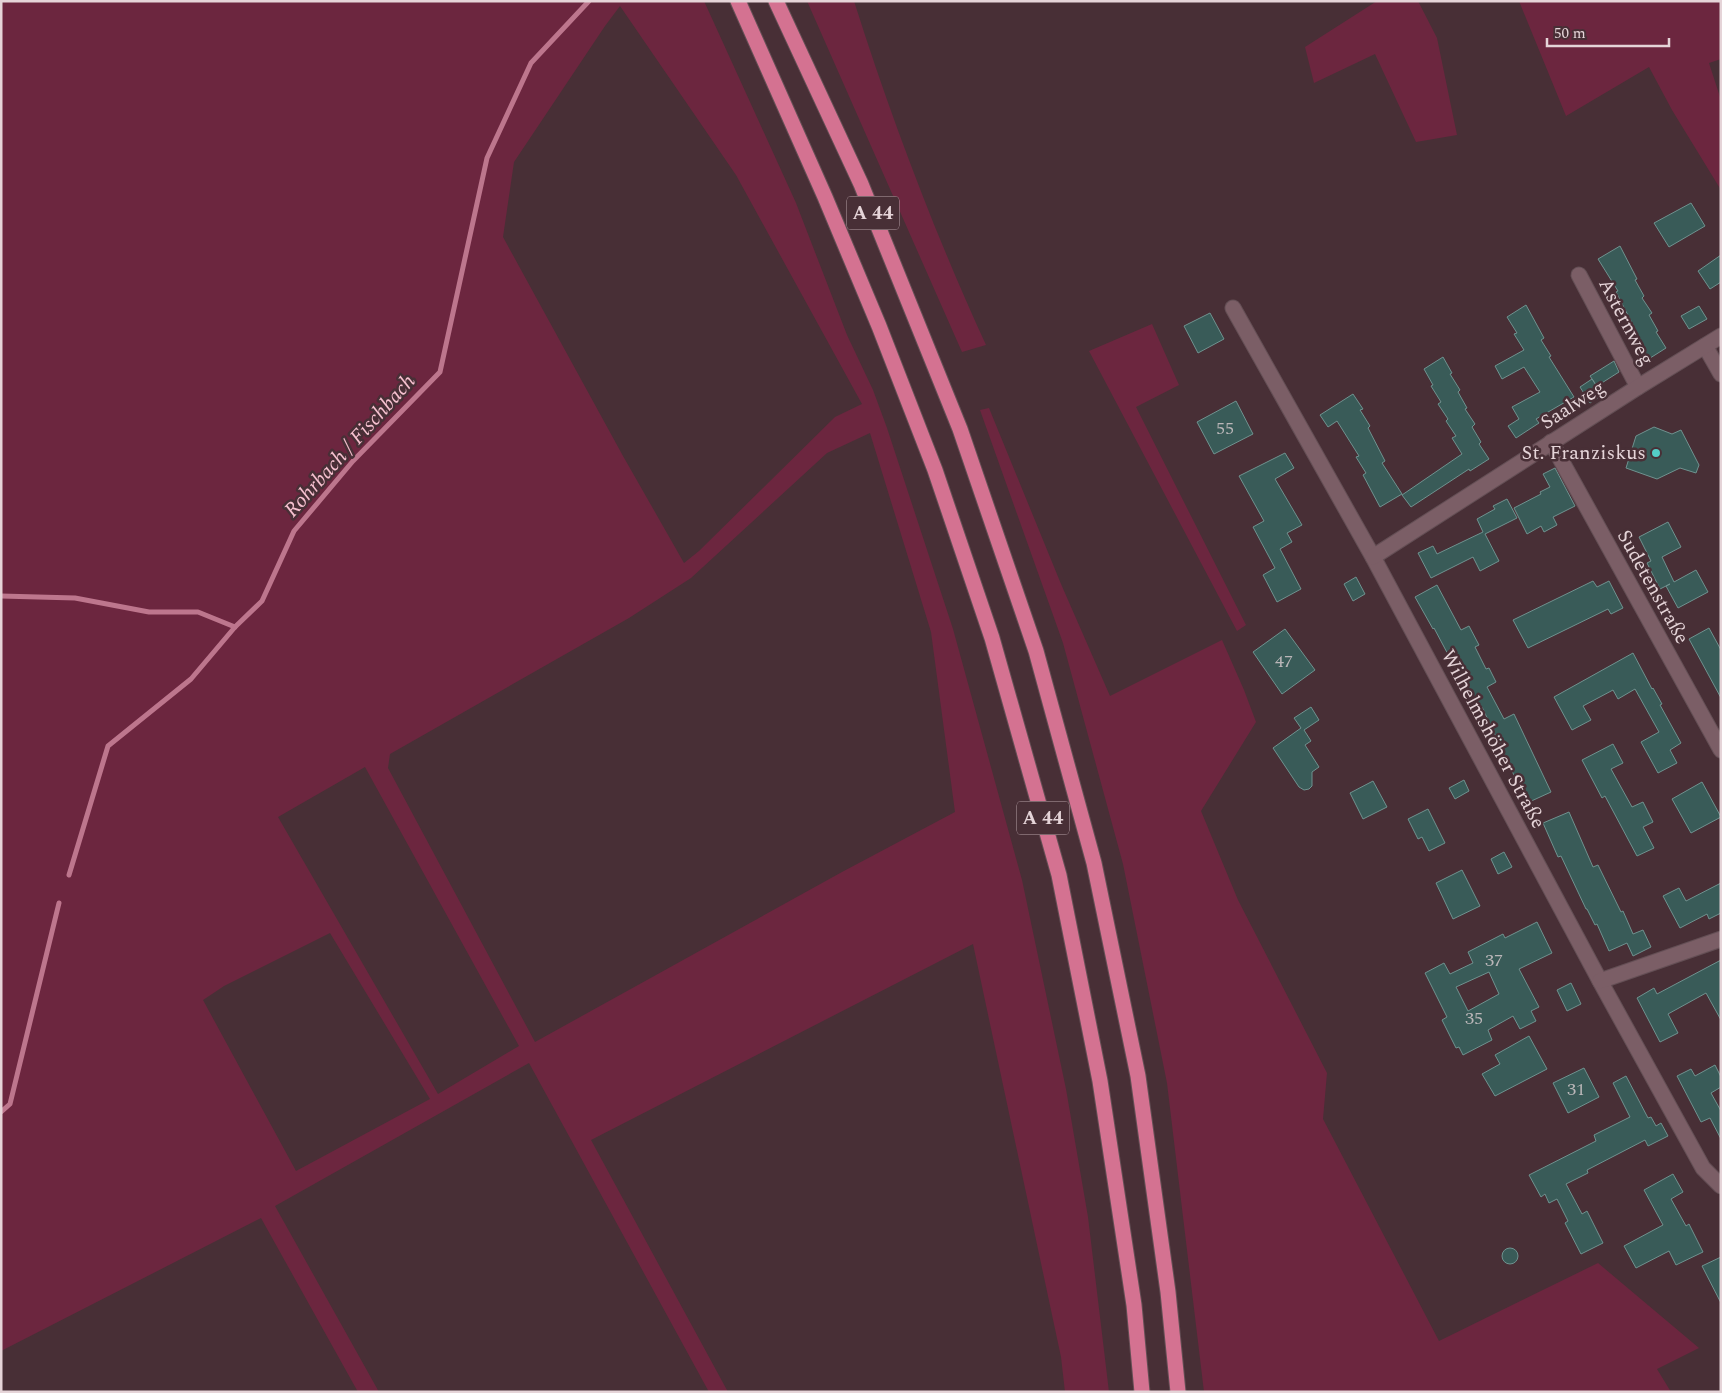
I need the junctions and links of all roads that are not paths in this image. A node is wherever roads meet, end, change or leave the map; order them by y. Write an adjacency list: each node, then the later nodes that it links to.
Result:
1 (738, 1): 15 (highway, A 44)
2 (776, 1): 16 (highway, A 44)
3 (1579, 275): 8 (street, Asternweg)
4 (1233, 308): 10 (street, Wilhelmshöher Straße)
5 (1721, 336): 6 (street, Saalweg)
6 (1705, 346): 7 (street); 8 (street, Saalweg)
7 (1721, 374)
8 (1638, 387): 9 (street, Saalweg)
9 (1551, 442): 10 (street, Saalweg); 11 (street, Sudetenstraße)
10 (1373, 556): 13 (street, Wilhelmshöher Straße)
11 (1721, 750)
12 (1721, 939): 13 (street)
13 (1600, 981): 14 (street, Wilhelmshöher Straße)
14 (1721, 1186)
15 (1142, 1392)
16 (1178, 1392)

